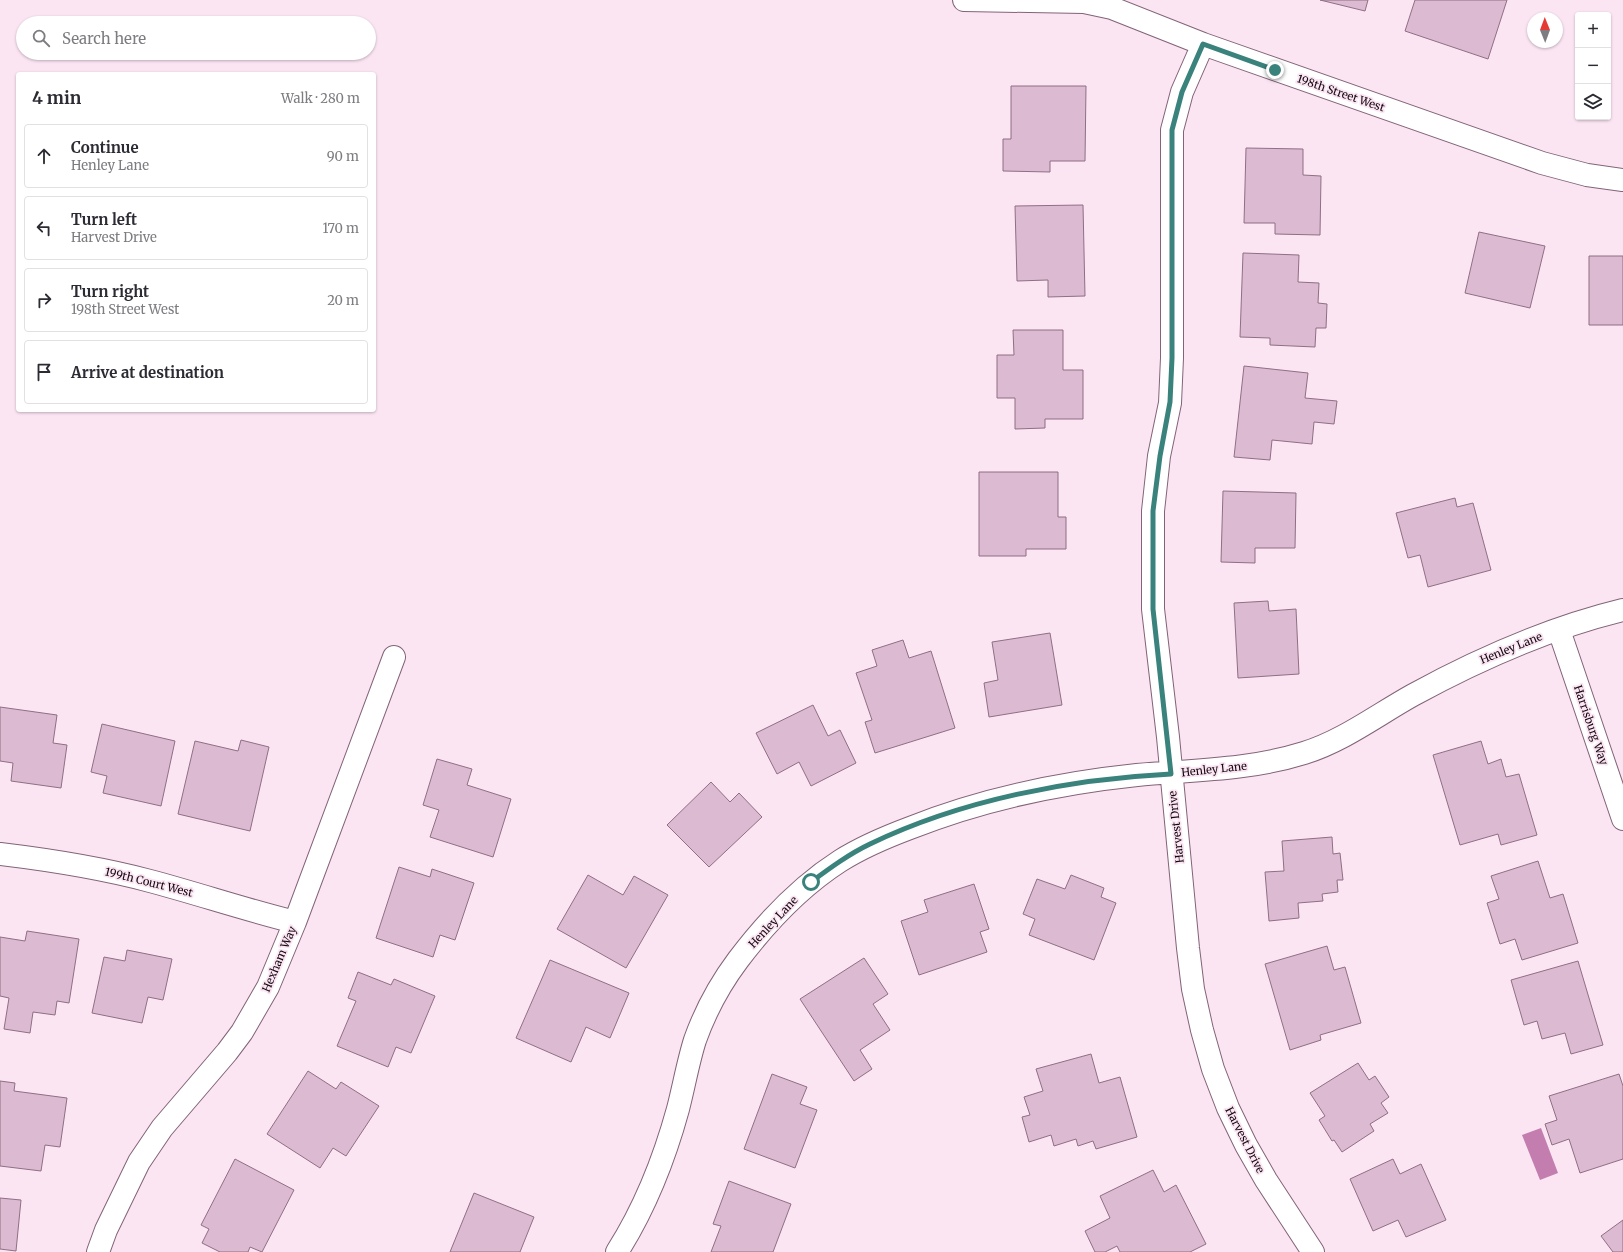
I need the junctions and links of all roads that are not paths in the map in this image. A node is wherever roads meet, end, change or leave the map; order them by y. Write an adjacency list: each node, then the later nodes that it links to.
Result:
1 (964, 0): 2 (street, 198th Street West)
2 (1203, 44): 3 (street, 198th Street West); 7 (street, Harvest Drive)
3 (1623, 180)
4 (1623, 610): 5 (street, Henley Lane)
5 (1559, 630): 7 (street, Henley Lane); 8 (street, Harrisburg Way)
6 (394, 657): 10 (street, Hexham Way)
7 (1171, 774): 12 (street, Henley Lane); 13 (street, Harvest Drive)
8 (1623, 819)
9 (0, 854): 10 (street, 199th Court West)
10 (295, 922): 11 (street, Hexham Way)
11 (98, 1252)
12 (617, 1252)
13 (1313, 1252)

